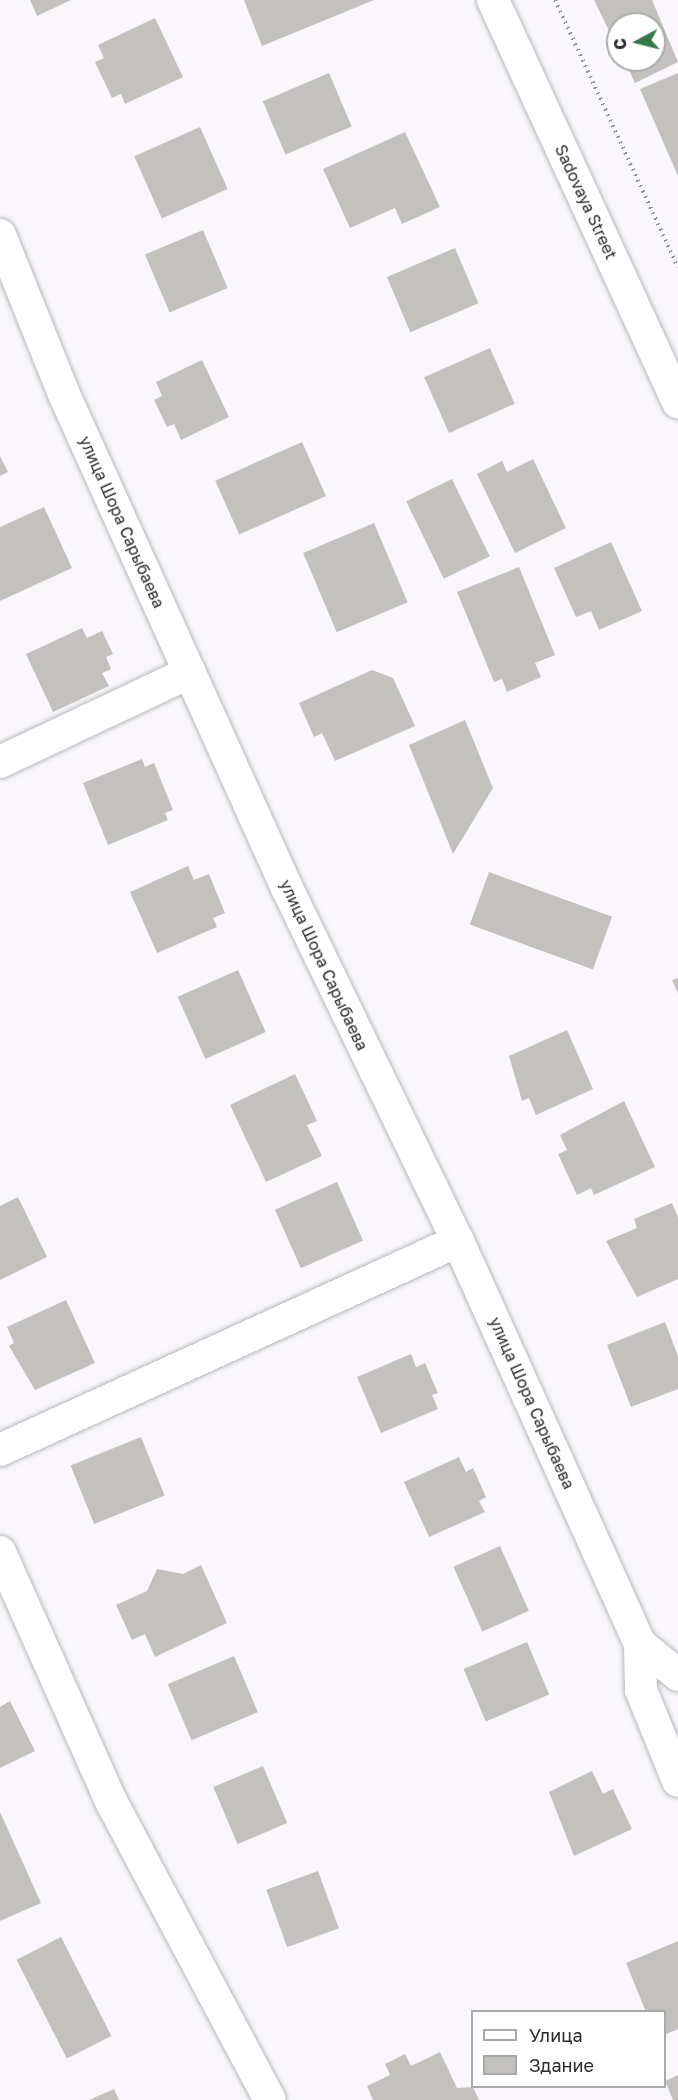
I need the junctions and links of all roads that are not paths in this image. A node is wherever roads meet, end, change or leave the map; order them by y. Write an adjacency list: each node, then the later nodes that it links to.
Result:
1 (493, 0): 3 (street, Sadovaya Street)
2 (0, 235): 4 (street, улица Шора Сарыбаева)
3 (678, 403)
4 (190, 672): 5 (street); 6 (street, улица Шора Сарыбаева)
5 (0, 762)
6 (458, 1241): 7 (street); 9 (street, улица Шора Сарыбаева)
7 (0, 1450)
8 (0, 1552): 12 (street)
9 (640, 1644): 10 (street, улица Шора Сарыбаева); 11 (street)
10 (678, 1675)
11 (678, 1780)
12 (270, 2100)

